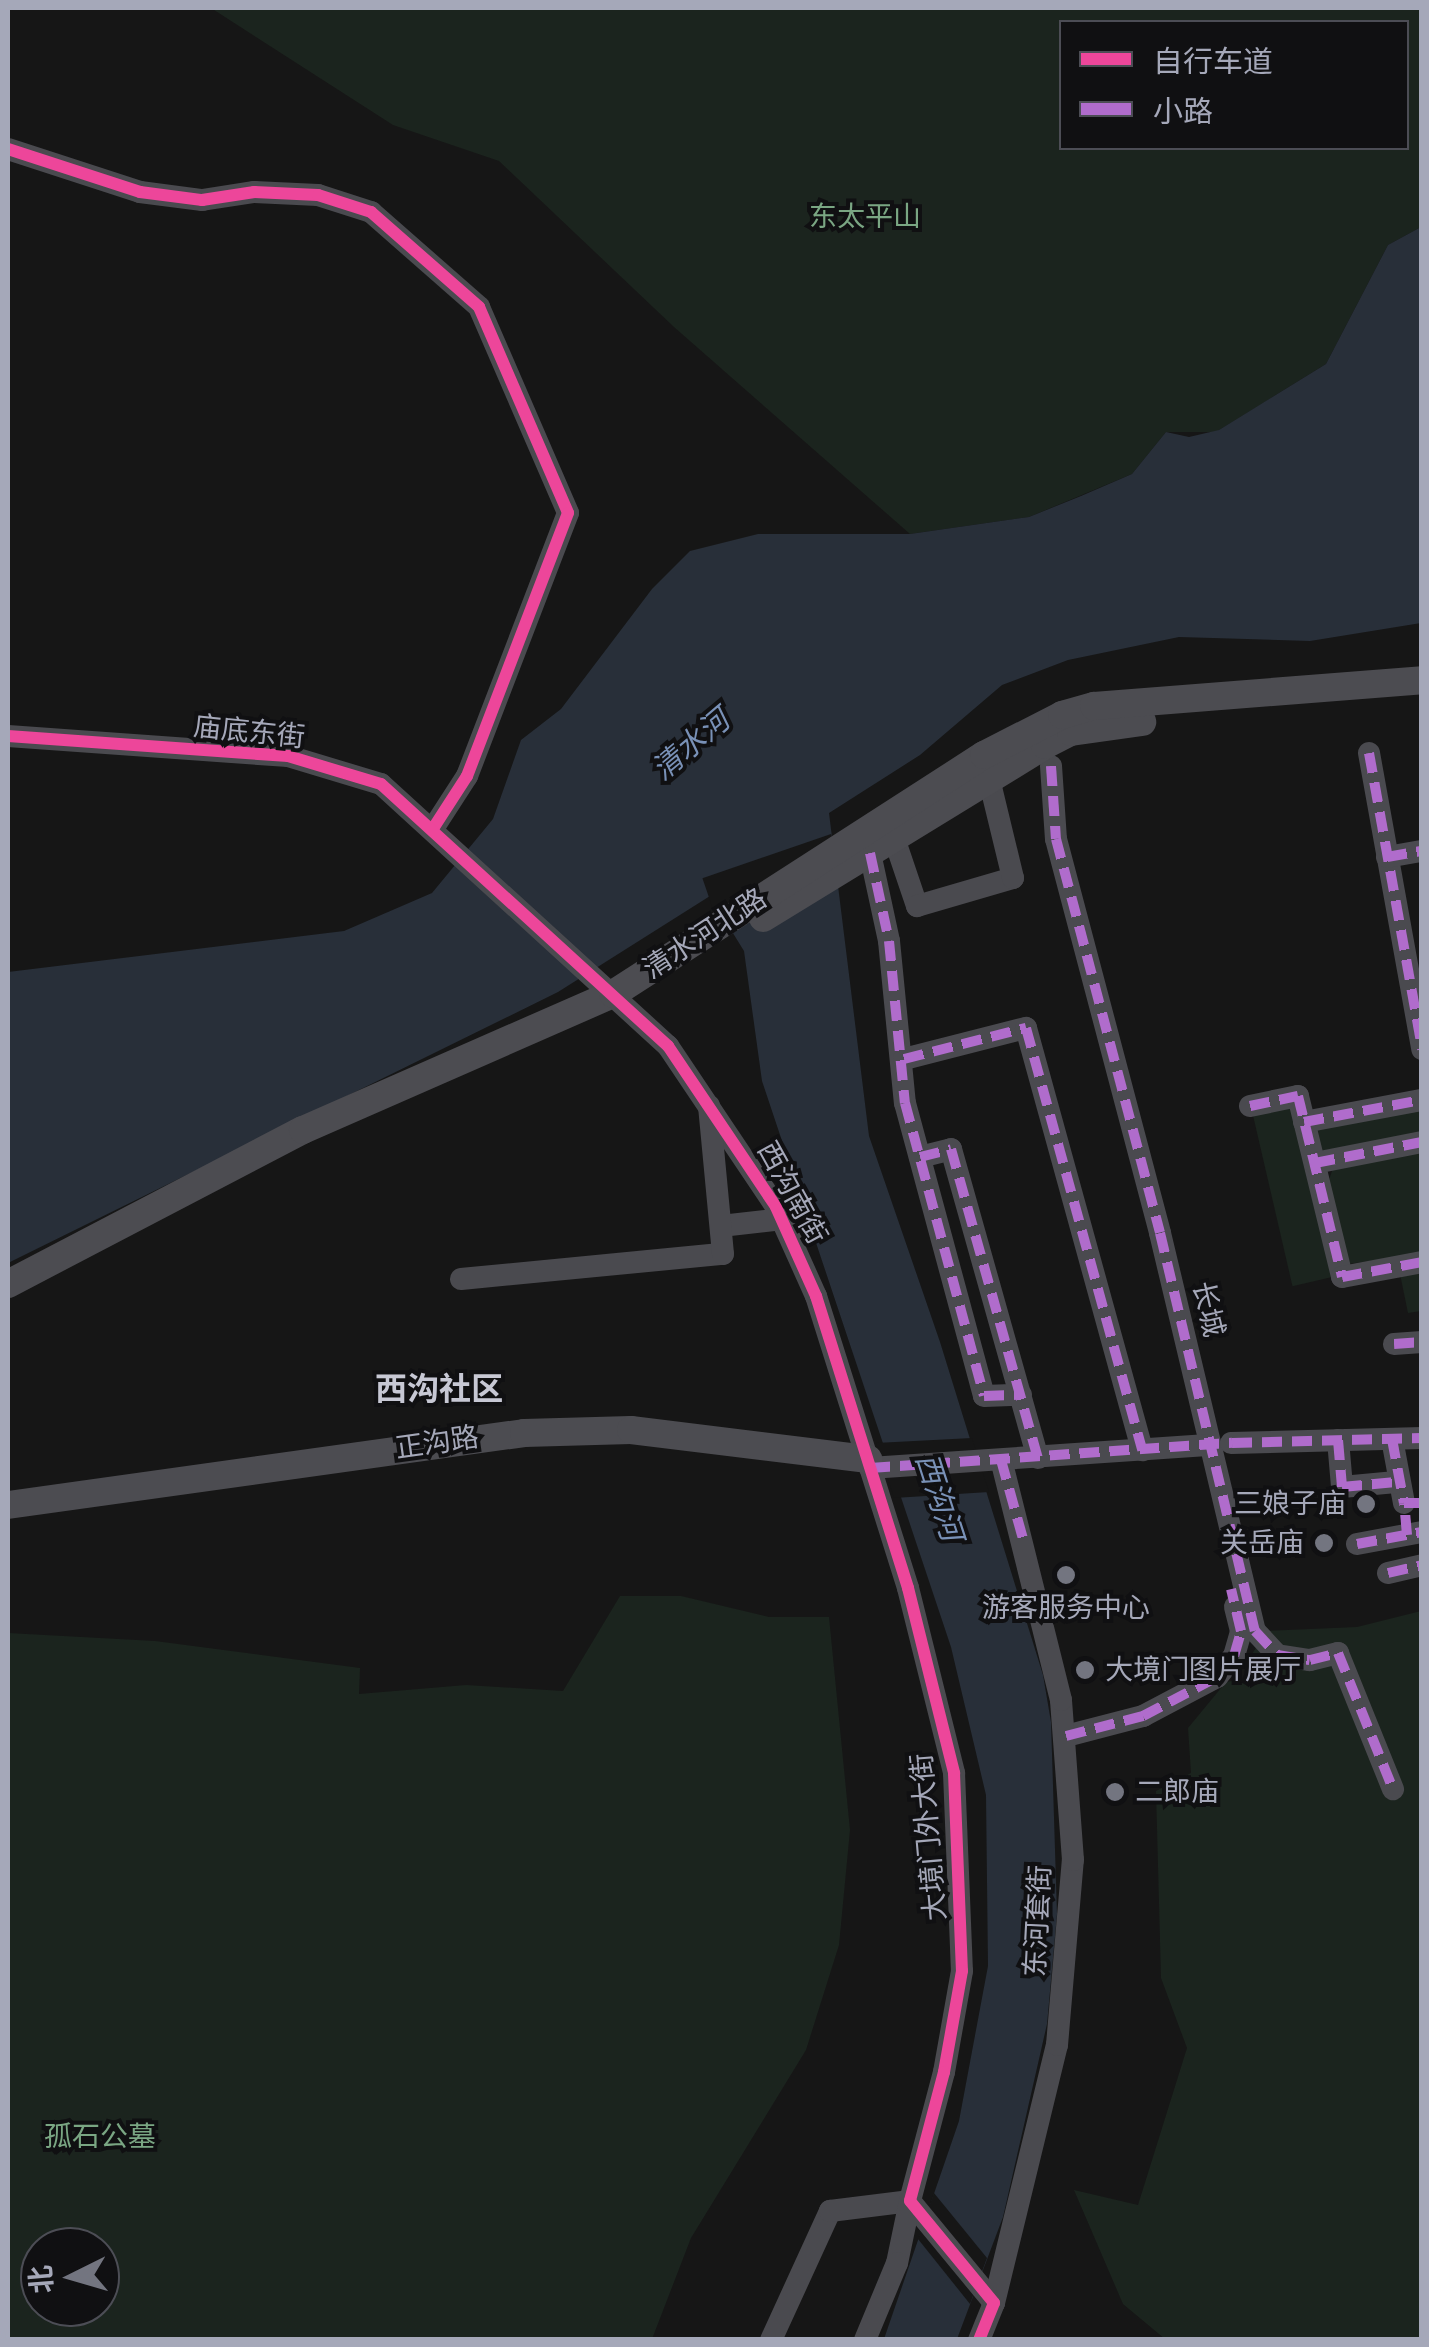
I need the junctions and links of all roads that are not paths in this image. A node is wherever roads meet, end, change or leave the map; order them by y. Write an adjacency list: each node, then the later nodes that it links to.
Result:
1 (8, 149): 8 (street)
2 (1422, 680): 9 (main road, 清水河北路)
3 (1422, 698): 7 (main road, 清水河北路)
4 (8, 736): 8 (street, 庙底东街)
5 (1369, 753): 11 (street)
6 (1051, 766): 47 (street, 长城)
7 (989, 778): 9 (main road, 清水河北路); 9 (street)
8 (432, 830): 12 (street, 庙底东街)
9 (863, 850): 12 (main road, 清水河北路); 14 (street)
10 (1422, 851): 11 (street)
11 (1387, 857): 13 (street)
12 (610, 992): 16 (street, 西沟南街); 26 (main road, 清水河北路); 27 (main road, 清水河北路)
13 (1420, 1036)
14 (904, 1058): 20 (street); 35 (street)
15 (1422, 1100): 18 (street)
16 (708, 1101): 22 (street, 西沟南街); 23 (street)
17 (1250, 1106): 18 (street)
18 (1304, 1122): 21 (street)
19 (1422, 1142): 21 (street)
20 (920, 1157): 30 (street); 30 (street)
21 (1314, 1163): 24 (street)
22 (782, 1219): 23 (street); 36 (street, 西沟南街)
23 (721, 1226): 25 (street)
24 (1422, 1262)
25 (462, 1278)
26 (8, 1284)
27 (8, 1298)
28 (1422, 1342): 29 (street)
29 (1394, 1344)
30 (1021, 1395): 37 (street)
31 (1392, 1438): 32 (street); 33 (street); 40 (street)
32 (1422, 1438)
33 (1338, 1440): 34 (street); 40 (street)
34 (1211, 1445): 35 (street); 46 (street)
35 (1142, 1450): 37 (street)
36 (869, 1458): 38 (street); 39 (main road, 正沟路); 41 (main road, 正沟路); 48 (street, 大境门外大街)
37 (1038, 1458): 38 (street)
38 (993, 1461): 46 (street, 东河套街)
39 (8, 1492)
40 (1407, 1496): 42 (street)
41 (8, 1505)
42 (1399, 1534): 43 (street)
43 (1357, 1544)
44 (1422, 1565): 45 (street)
45 (1388, 1572)
46 (1066, 1736): 49 (street, 东河套街)
47 (1393, 1789)
48 (918, 2209): 49 (street); 50 (street); 51 (street, 大境门外大街)
49 (994, 2303): 52 (street)
50 (772, 2340)
51 (865, 2340)
52 (979, 2340)

